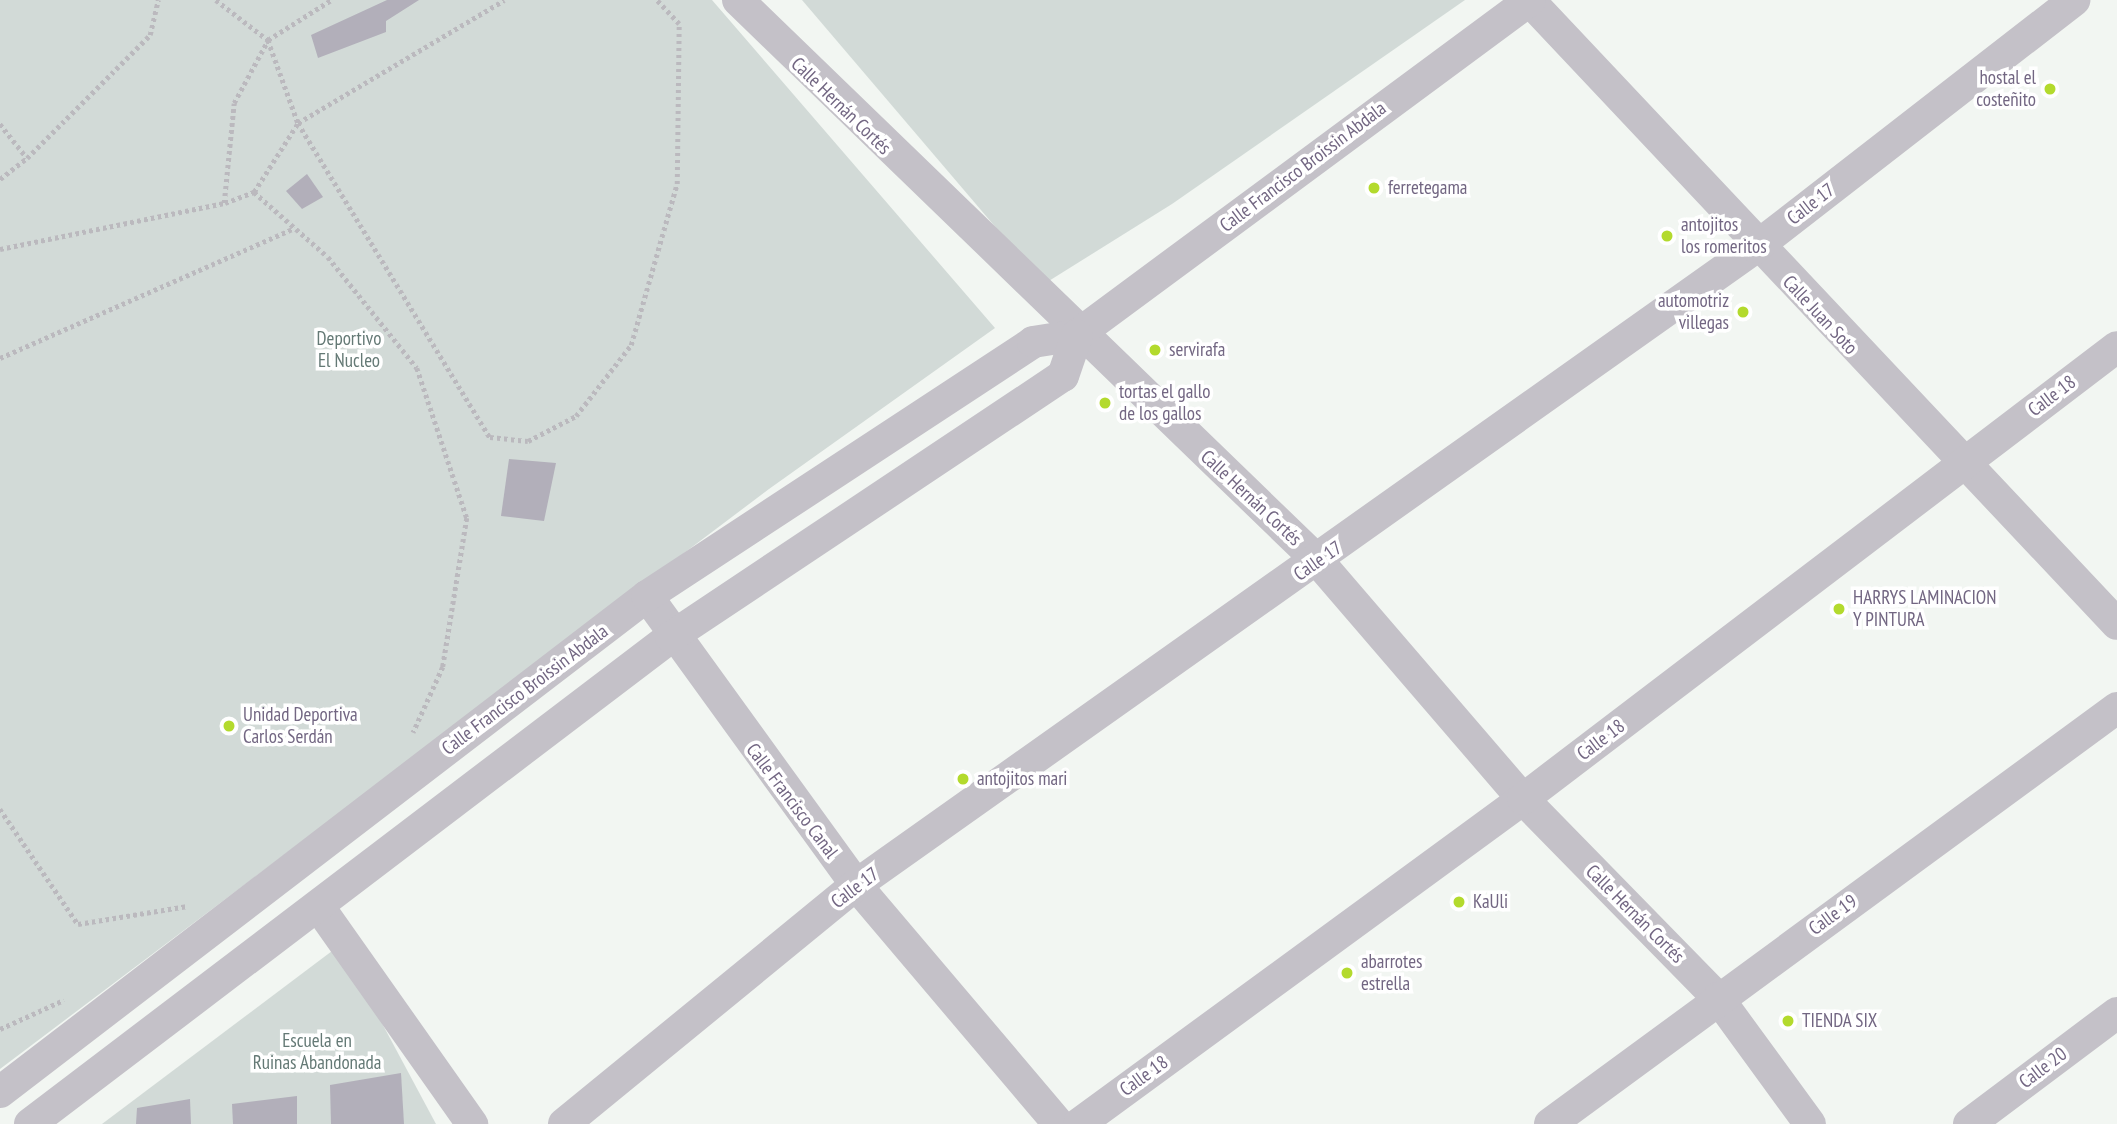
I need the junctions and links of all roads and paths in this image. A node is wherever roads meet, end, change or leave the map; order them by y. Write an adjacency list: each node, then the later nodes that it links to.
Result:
1 (158, 0): 12 (path)
2 (215, 0): 9 (path)
3 (331, 0): 9 (path)
4 (504, 0): 10 (path)
5 (657, 0): 10 (path)
6 (738, 0): 19 (street, Calle Hernán Cortés)
7 (1529, 0): 17 (street, Calle Juan Soto); 19 (street, Calle Francisco Broissin Abdala)
8 (2074, 0): 17 (street, Calle 17)
9 (268, 40): 10 (path); 15 (path)
10 (298, 123): 14 (path)
11 (0, 124): 12 (path)
12 (27, 158): 13 (path)
13 (0, 179)
14 (254, 192): 15 (path); 16 (path)
15 (224, 203): 18 (path)
16 (295, 228): 21 (path); 28 (path)
17 (1756, 247): 22 (street, Calle Juan Soto); 23 (street, Calle 17)
18 (0, 249)
19 (1077, 335): 23 (street, Calle Hernán Cortés); 24 (street, Calle Francisco Broissin Abdala); 26 (street)
20 (2117, 347): 22 (street, Calle 18)
21 (0, 358)
22 (1962, 465): 25 (street, Calle Juan Soto); 29 (street, Calle 18)
23 (1318, 561): 29 (street, Calle Hernán Cortés); 31 (street, Calle 17)
24 (647, 596): 26 (street, Calle Francisco Canal); 36 (street, Calle Francisco Broissin Abdala)
25 (2117, 624)
26 (671, 637): 31 (street, Calle Francisco Canal); 33 (street)
27 (2117, 708): 34 (street, Calle 19)
28 (405, 739)
29 (1522, 799): 34 (street, Calle Hernán Cortés); 41 (street, Calle 18)
30 (0, 809): 32 (path)
31 (856, 885): 39 (street, Calle 17); 40 (street, Calle Francisco Canal)
32 (198, 906)
33 (319, 907): 37 (street); 38 (street)
34 (1718, 998): 42 (street, Calle 19); 43 (street, Calle Hernán Cortés)
35 (2117, 1013): 44 (street, Calle 20)
36 (0, 1092)
37 (30, 1124)
38 (472, 1124)
39 (564, 1124)
40 (1059, 1124)
41 (1079, 1124)
42 (1550, 1124)
43 (1810, 1124)
44 (1969, 1124)

